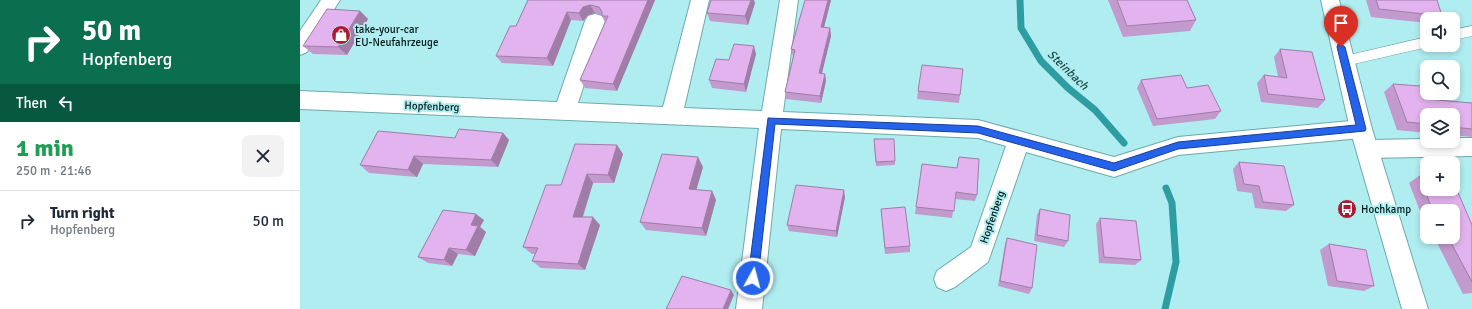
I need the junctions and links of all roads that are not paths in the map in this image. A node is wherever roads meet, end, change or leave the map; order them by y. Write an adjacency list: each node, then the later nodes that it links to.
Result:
1 (331, 0): 9 (street)
2 (700, 0): 13 (street)
3 (789, 0): 14 (street)
4 (1330, 0): 10 (street)
5 (596, 21): 12 (street)
6 (1472, 31): 7 (lane)
7 (1460, 34)
8 (1420, 44): 10 (lane)
9 (300, 47)
10 (1345, 61): 15 (street)
11 (300, 100): 12 (street, Hopfenberg)
12 (565, 112): 13 (street, Hopfenberg)
13 (671, 116): 14 (street, Hopfenberg)
14 (771, 120): 16 (street, Hopfenberg); 19 (street)
15 (1364, 139): 16 (street, Hopfenberg); 17 (street); 20 (street)
16 (1019, 140): 18 (street, Hopfenberg)
17 (1472, 148)
18 (946, 279)
19 (749, 309)
20 (1415, 309)

